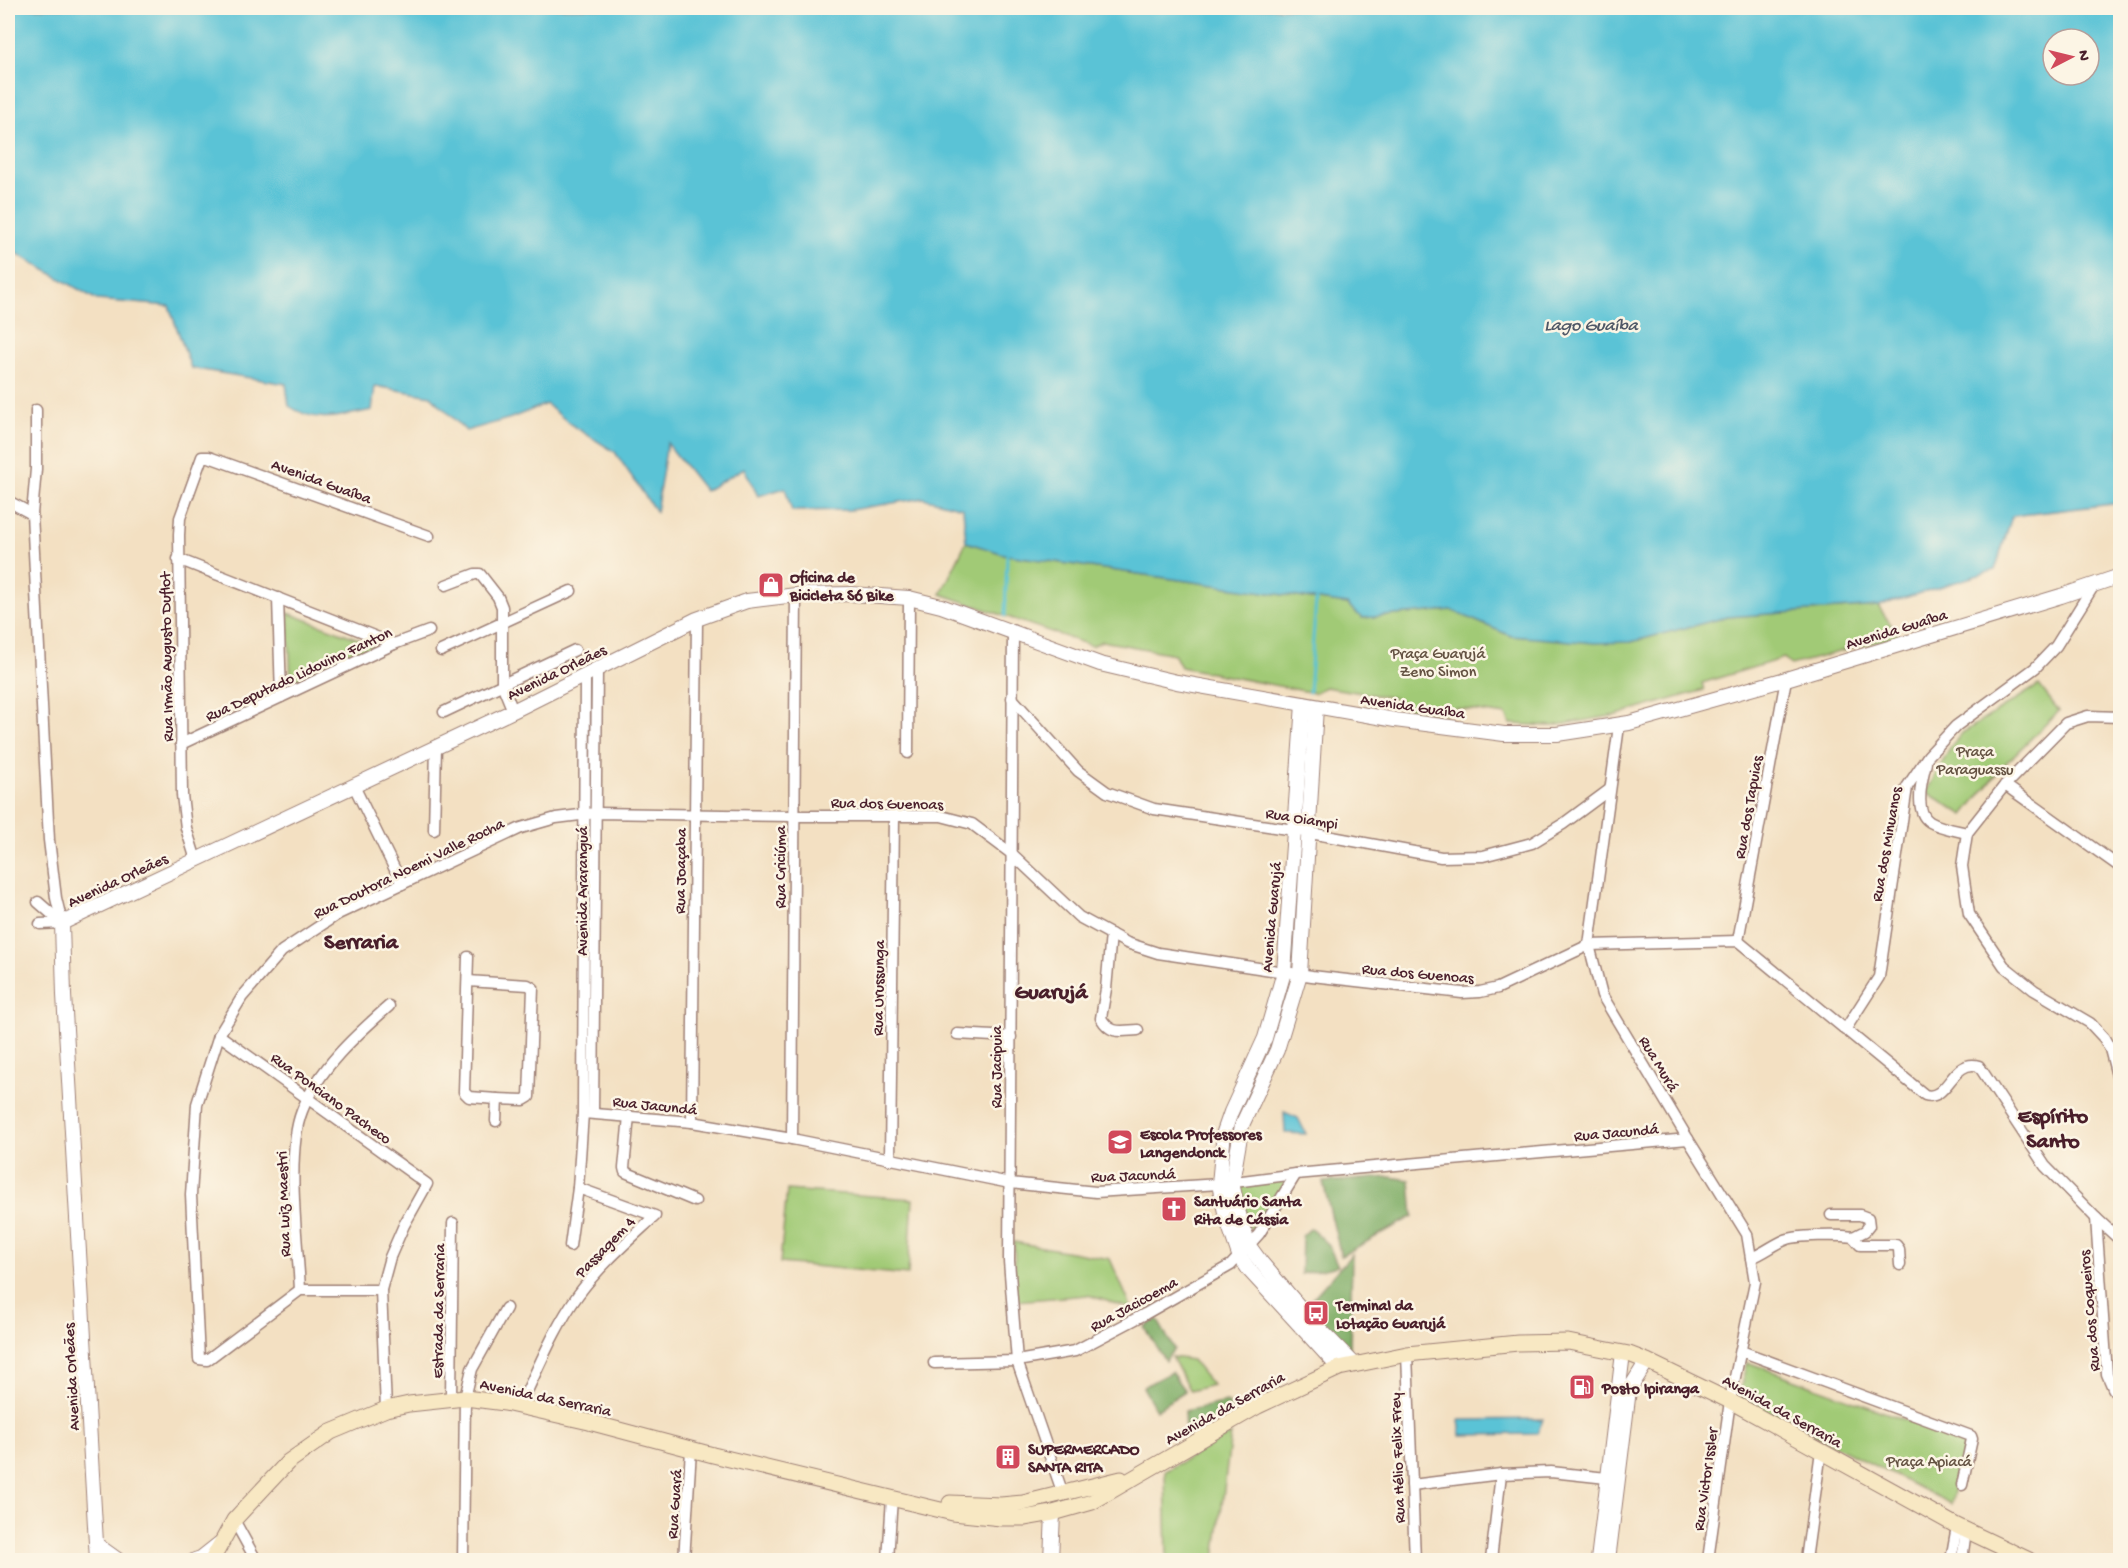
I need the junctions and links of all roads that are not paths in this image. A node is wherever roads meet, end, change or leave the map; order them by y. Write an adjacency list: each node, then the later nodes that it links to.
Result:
1 (36, 410): 4 (street)
2 (204, 456): 5 (street, Avenida Guaíba); 6 (street, Rua Irmão Augusto Duflot)
3 (8, 501): 4 (street)
4 (32, 514): 51 (street)
5 (429, 536)
6 (178, 559): 12 (street); 31 (street, Rua Irmão Augusto Duflot)
7 (2121, 576): 9 (street, Avenida Guaíba)
8 (446, 585): 15 (street)
9 (2094, 585): 22 (street, Avenida Guaíba); 34 (street, Rua dos Minuanos)
10 (571, 591): 15 (street)
11 (796, 595): 13 (street, Avenida Guaíba); 14 (street, Avenida Guaíba); 40 (street, Rua Criciúma)
12 (278, 598): 18 (street); 24 (street)
13 (909, 598): 17 (street, Avenida Guaíba); 33 (street)
14 (697, 619): 21 (street, Avenida Orleães); 39 (street, Rua Joaçaba)
15 (502, 622): 20 (street); 23 (street)
16 (429, 631): 18 (street, Rua Deputado Lidovino Fanton)
17 (1012, 632): 25 (street, Rua Jacipuia); 26 (street, Avenida Guaíba)
18 (394, 644): 24 (street, Rua Deputado Lidovino Fanton)
19 (575, 650): 23 (street)
20 (441, 651)
21 (591, 672): 27 (street, Avenida Orleães); 38 (street, Avenida Araranguá)
22 (1786, 679): 30 (street, Avenida Guaíba); 54 (street, Rua dos Tapuias)
23 (502, 684): 27 (street); 28 (street)
24 (281, 697): 31 (street, Rua Deputado Lidovino Fanton)
25 (1012, 698): 43 (street, Rua Oiampi); 46 (street, Rua Jacipuia)
26 (1309, 706): 30 (street, Avenida Guaíba); 43 (street, Avenida Guarujá); 44 (street, Avenida Guarujá)
27 (513, 711): 32 (street, Avenida Orleães)
28 (444, 712)
29 (2121, 717): 35 (street)
30 (1619, 726): 37 (street, Rua Murá)
31 (182, 744): 47 (street, Rua Irmão Augusto Duflot)
32 (436, 747): 36 (street, Avenida Orleães); 42 (street)
33 (908, 753)
34 (1928, 756): 45 (street); 61 (street, Rua dos Minuanos)
35 (2005, 785): 45 (street); 48 (street)
36 (354, 786): 47 (street, Avenida Orleães); 49 (street)
37 (1609, 790): 44 (street, Rua Oiampi); 55 (street, Rua Murá)
38 (591, 813): 39 (street, Rua dos Guenoas); 49 (street, Rua Doutora Noemi Valle Rocha); 69 (street, Avenida Araranguá)
39 (695, 814): 40 (street, Rua dos Guenoas); 72 (street, Rua Joaçaba)
40 (794, 816): 41 (street, Rua dos Guenoas); 73 (street, Rua Criciúma)
41 (894, 816): 46 (street, Rua dos Guenoas); 75 (street, Rua Urussunga)
42 (434, 830)
43 (1294, 830): 44 (street, Rua Oiampi); 57 (street, Avenida Guarujá)
44 (1308, 833): 58 (street, Avenida Guarujá)
45 (1967, 833): 66 (street)
46 (1012, 854): 53 (street, Rua dos Guenoas); 65 (street, Rua Jacipuia)
47 (196, 860): 51 (street, Avenida Orleães)
48 (2121, 867)
49 (402, 884): 64 (street, Rua Doutora Noemi Valle Rocha)
50 (38, 902): 51 (street)
51 (62, 923): 52 (street); 119 (street, Avenida Orleães)
52 (40, 924)
53 (1111, 934): 57 (street, Rua dos Guenoas); 62 (street)
54 (1738, 941): 55 (street, Rua dos Guenoas); 61 (street)
55 (1589, 945): 58 (street, Rua dos Guenoas); 74 (street, Rua Murá)
56 (468, 957): 59 (street)
57 (1284, 972): 58 (street, Rua dos Guenoas); 78 (street, Avenida Guarujá)
58 (1299, 974): 78 (street, Avenida Guarujá)
59 (468, 981): 68 (street); 68 (street)
60 (389, 1006): 67 (street, Rua Luiz Maestri)
61 (1845, 1029): 82 (street)
62 (1138, 1030)
63 (957, 1034): 65 (street)
64 (219, 1035): 67 (street, Rua Ponciano Pacheco); 90 (street, Rua Doutora Noemi Valle Rocha)
65 (1011, 1037): 77 (street, Rua Jacipuia)
66 (2121, 1088)
67 (308, 1098): 90 (street, Rua Luiz Maestri); 91 (street, Rua Ponciano Pacheco)
68 (496, 1099): 71 (street)
69 (588, 1113): 70 (street, Rua Jacundá); 79 (street)
70 (629, 1116): 72 (street, Rua Jacundá); 80 (street)
71 (496, 1121)
72 (692, 1122): 73 (street, Rua Jacundá)
73 (792, 1139): 75 (street, Rua Jacundá)
74 (1688, 1139): 76 (street, Rua Jacundá); 88 (street, Rua Murá)
75 (890, 1160): 77 (street, Rua Jacundá)
76 (1296, 1174): 78 (street, Rua Jacundá); 87 (street, Rua Jacicoema)
77 (1010, 1183): 78 (street, Rua Jacundá); 96 (street, Rua Jacipuia)
78 (1226, 1184): 87 (street, Avenida Guarujá)
79 (578, 1188): 86 (street); 103 (street, Passagem 4)
80 (695, 1201)
81 (1831, 1215): 84 (street)
82 (2096, 1218): 85 (street); 101 (street, Rua dos Coqueiros)
83 (453, 1223): 100 (street, Estrada da Serraria)
84 (1853, 1237): 88 (street); 89 (street)
85 (2121, 1240)
86 (570, 1246)
87 (1244, 1251): 96 (street, Rua Jacicoema); 99 (street, Avenida Guarujá)
88 (1751, 1258): 93 (street, Rua Murá)
89 (1900, 1265)
90 (300, 1290): 91 (street)
91 (381, 1290): 104 (street)
92 (506, 1308): 100 (street)
93 (1741, 1351): 102 (street, Rua Murá); 110 (street)
94 (1623, 1353): 95 (main road, Avenida da Serraria); 97 (main road, Avenida da Serraria); 108 (street)
95 (1407, 1354): 99 (main road, Avenida da Serraria); 109 (street, Rua Hélio Felix Frey)
96 (1017, 1361): 98 (street, Rua Jacicoema); 111 (street, Rua Jacipuia)
97 (1647, 1361): 102 (main road, Avenida da Serraria); 108 (street)
98 (934, 1363)
99 (1346, 1366): 112 (main road, Avenida da Serraria)
100 (458, 1398): 103 (main road, Avenida da Serraria); 104 (main road, Avenida da Serraria); 125 (street)
101 (2121, 1399)
102 (1730, 1401): 106 (main road, Avenida da Serraria); 132 (street, Rua Victor Issler)
103 (520, 1406): 105 (main road, Avenida da Serraria)
104 (386, 1409): 116 (main road, Avenida da Serraria)
105 (691, 1450): 113 (main road, Avenida da Serraria); 126 (street, Rua Guará)
106 (1821, 1451): 117 (main road, Avenida da Serraria); 133 (street)
107 (1501, 1474): 108 (street); 109 (street); 130 (street)
108 (1614, 1478): 131 (street)
109 (1412, 1485): 129 (street, Rua Hélio Felix Frey)
110 (1962, 1485)
111 (1063, 1494): 112 (main road, Avenida da Serraria); 114 (main road, Avenida da Serraria)
112 (1089, 1494): 115 (main road, Avenida da Serraria)
113 (892, 1498): 114 (main road, Avenida da Serraria); 115 (main road, Avenida da Serraria); 127 (street)
114 (1046, 1498): 115 (street)
115 (1050, 1514): 128 (street)
116 (234, 1520): 118 (main road, Avenida da Serraria); 124 (street)
117 (1962, 1528): 134 (street); 135 (street); 136 (main road, Avenida da Serraria)
118 (222, 1542): 122 (street); 123 (main road, Avenida da Serraria)
119 (97, 1545): 120 (street, Avenida Orleães); 121 (street)
120 (97, 1560)
121 (118, 1560)
122 (195, 1560)
123 (212, 1560)
124 (256, 1560)
125 (463, 1560)
126 (684, 1560)
127 (888, 1560)
128 (1051, 1560)
129 (1415, 1560)
130 (1491, 1560)
131 (1603, 1560)
132 (1708, 1560)
133 (1806, 1560)
134 (1951, 1560)
135 (1962, 1560)
136 (2029, 1560)

